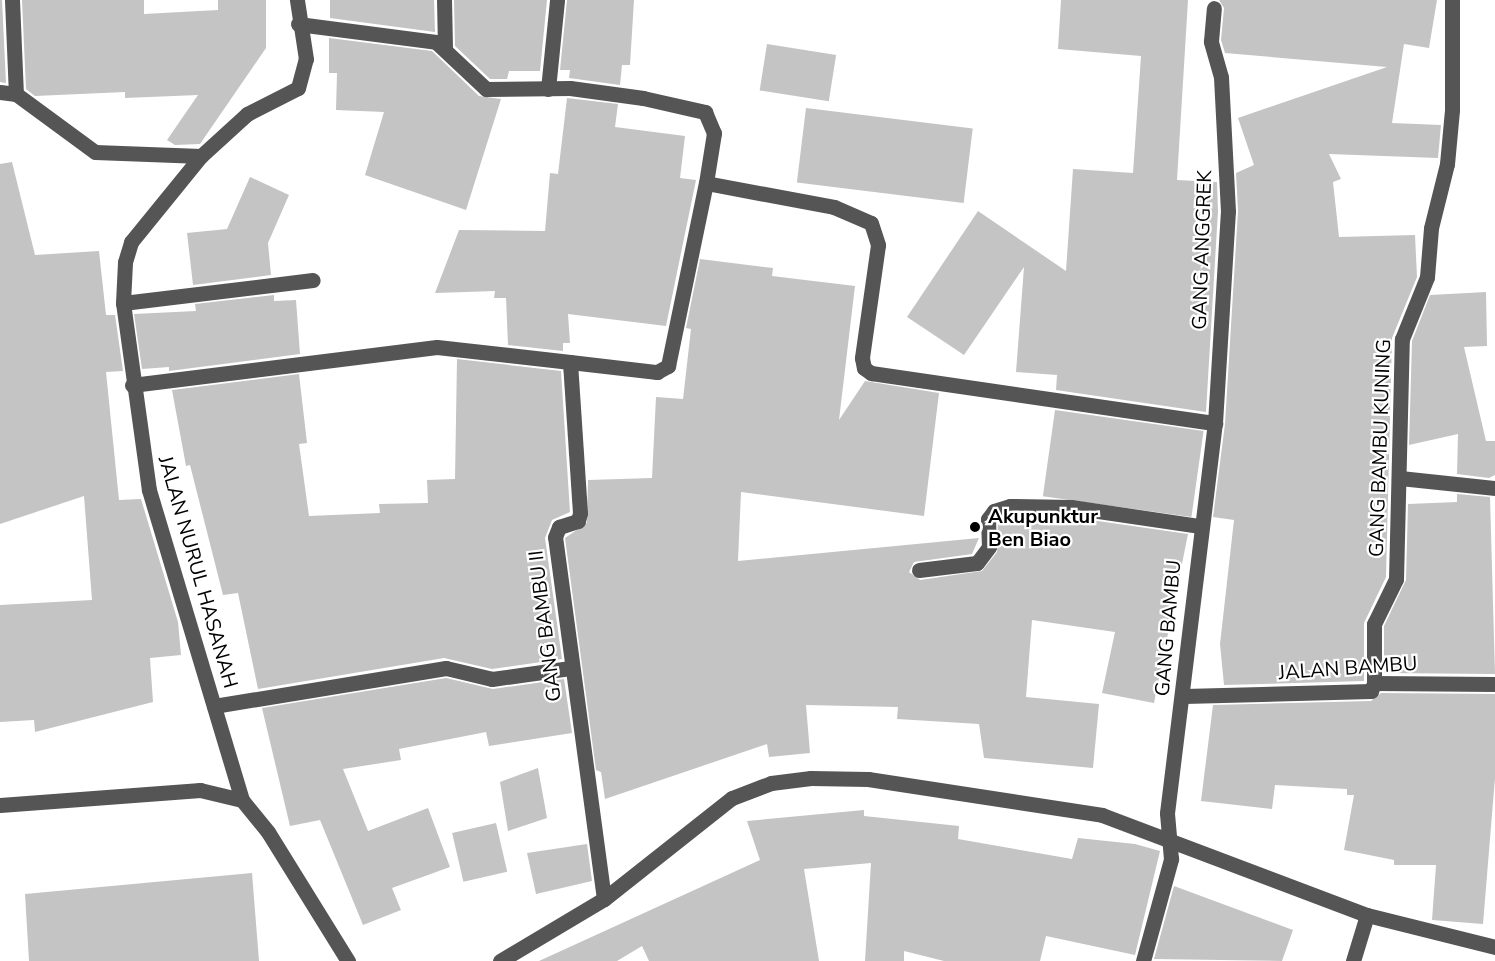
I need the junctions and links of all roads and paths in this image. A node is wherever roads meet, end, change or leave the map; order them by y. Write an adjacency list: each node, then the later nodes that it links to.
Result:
1 (12, 0): 11 (street)
2 (297, 0): 7 (street, JALAN NURUL HASANAH)
3 (444, 0): 8 (street)
4 (557, 0): 9 (street)
5 (1452, 0): 19 (street, GANG BAMBU KUNING)
6 (1215, 8): 18 (street, GANG ANGGREK)
7 (298, 24): 8 (street); 12 (street, JALAN NURUL HASANAH)
8 (445, 47): 9 (street)
9 (548, 89): 13 (street)
10 (0, 92): 11 (street)
11 (16, 94): 12 (street)
12 (201, 156): 15 (street, JALAN NURUL HASANAH)
13 (706, 183): 16 (street); 18 (street)
14 (313, 280): 15 (street)
15 (123, 303): 17 (street, JALAN NURUL HASANAH)
16 (570, 362): 17 (street); 23 (street, GANG BAMBU II)
17 (132, 385): 27 (street, JALAN NURUL HASANAH)
18 (1215, 423): 21 (street, GANG BAMBU)
19 (1400, 478): 20 (street); 24 (street, GANG BAMBU KUNING)
20 (1495, 488)
21 (1200, 526): 22 (street); 26 (street, GANG BAMBU)
22 (919, 570)
23 (570, 668): 27 (street); 31 (street, GANG BAMBU II)
24 (1374, 683): 25 (street, JALAN BAMBU); 26 (street, JALAN BAMBU)
25 (1495, 684)
26 (1184, 696): 30 (street, GANG BAMBU)
27 (214, 706): 28 (street, JALAN NURUL HASANAH)
28 (242, 800): 29 (street); 34 (street)
29 (0, 805)
30 (1168, 838): 31 (street); 32 (street); 36 (street, GANG BAMBU)
31 (604, 899): 35 (street)
32 (1367, 915): 33 (street); 37 (street)
33 (1495, 947)
34 (348, 961)
35 (500, 961)
36 (1143, 961)
37 (1353, 961)

